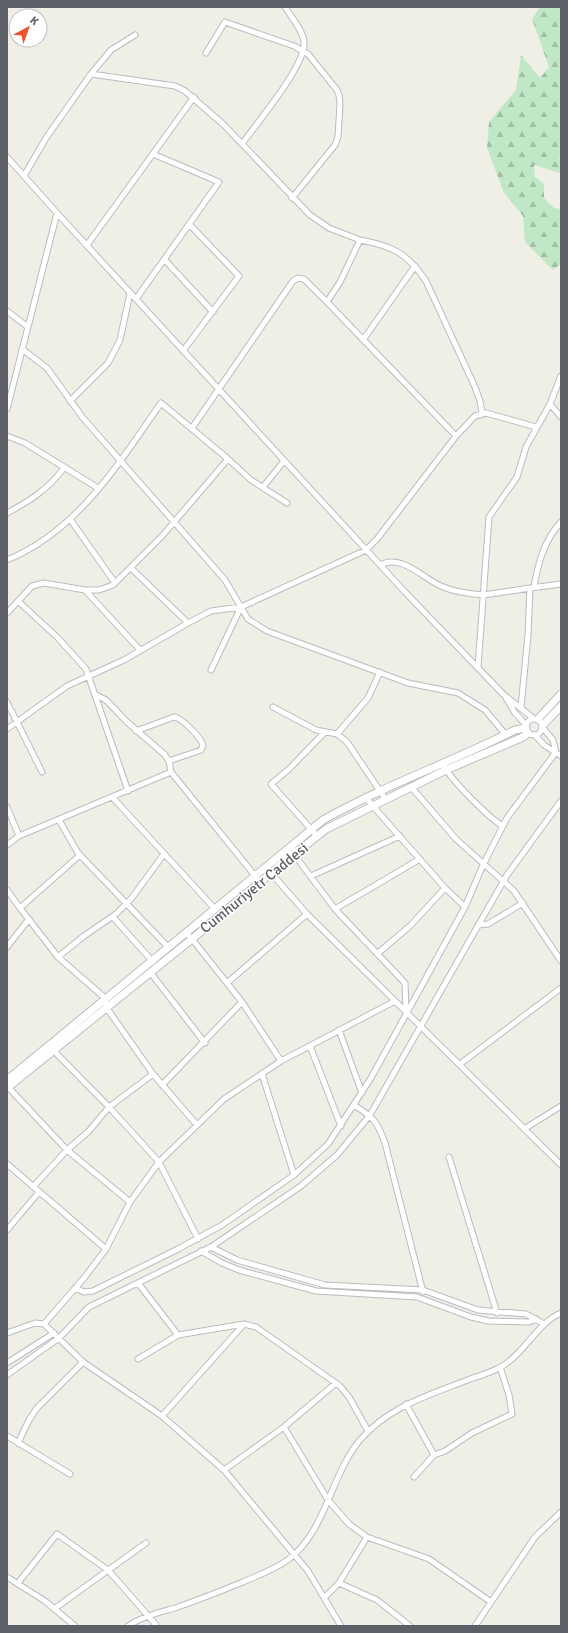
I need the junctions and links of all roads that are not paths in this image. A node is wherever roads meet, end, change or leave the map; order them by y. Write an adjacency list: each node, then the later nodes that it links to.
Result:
1 (285, 7): 3 (street)
2 (135, 35): 5 (street)
3 (304, 51): 4 (street); 7 (street); 11 (street)
4 (206, 53)
5 (91, 74): 6 (street); 10 (street)
6 (194, 97): 7 (street); 8 (street)
7 (242, 144): 11 (street)
8 (153, 154): 13 (street); 15 (street)
9 (7, 158): 10 (street)
10 (24, 176): 12 (street)
11 (292, 198): 14 (street)
12 (57, 213): 15 (street); 23 (street)
13 (189, 224): 16 (street); 22 (street)
14 (360, 240): 17 (street); 20 (street)
15 (87, 245): 18 (street)
16 (164, 259): 19 (street); 22 (street)
17 (415, 266): 24 (street); 32 (street)
18 (130, 293): 19 (street); 29 (street)
19 (136, 299): 26 (street)
20 (327, 302): 24 (street); 28 (street)
21 (7, 311): 23 (street)
22 (213, 312): 26 (street)
23 (28, 327): 25 (street)
24 (363, 340): 37 (street)
25 (22, 349): 29 (street); 31 (street)
26 (183, 351): 28 (street)
27 (561, 376): 30 (street)
28 (218, 391): 35 (street); 40 (street)
29 (70, 401): 39 (street)
30 (550, 404): 33 (street); 34 (street)
31 (7, 408)
32 (482, 413): 34 (street); 37 (street)
33 (561, 416)
34 (536, 427): 57 (street)
35 (192, 428): 38 (street); 39 (street)
36 (7, 436): 41 (street)
37 (456, 436): 49 (street)
38 (228, 459): 42 (street); 48 (street)
39 (122, 460): 43 (street); 48 (street)
40 (284, 461): 42 (street); 49 (street)
41 (64, 468): 43 (street); 45 (street)
42 (263, 487): 44 (street)
43 (98, 488): 46 (street)
44 (287, 503)
45 (7, 513)
46 (70, 519): 50 (street); 53 (street)
47 (561, 522): 55 (street)
48 (174, 523): 52 (street); 59 (street)
49 (366, 550): 51 (street); 59 (street)
50 (7, 560)
51 (380, 565): 57 (street); 63 (street)
52 (131, 568): 53 (street); 61 (street)
53 (115, 583): 56 (street)
54 (561, 584): 55 (street)
55 (532, 588): 57 (street); 73 (street)
56 (85, 590): 58 (street); 62 (street)
57 (484, 595): 63 (street)
58 (18, 601): 60 (street); 66 (street)
59 (241, 607): 61 (street); 64 (street); 65 (street)
60 (7, 613)
61 (188, 623): 62 (street)
62 (140, 650): 66 (street)
63 (478, 667): 67 (street)
64 (211, 670)
65 (380, 672): 80 (street); 81 (street)
66 (89, 674): 69 (street); 74 (street)
67 (503, 694): 73 (street); 76 (street)
68 (561, 694): 75 (main road)
69 (96, 695): 78 (street); 90 (street)
70 (7, 702): 74 (street)
71 (561, 706): 75 (main road)
72 (273, 707): 79 (street)
73 (521, 707): 75 (street)
74 (17, 723): 77 (street); 87 (street)
75 (539, 723): 76 (street); 82 (street); 83 (street)
76 (527, 728): 81 (main road); 82 (street); 86 (main road, Cumhuriyetr Caddesi)
77 (7, 729)
78 (136, 730): 85 (street); 85 (street)
79 (325, 732): 80 (street); 100 (street)
80 (337, 734): 91 (street)
81 (506, 735): 86 (main road)
82 (536, 735): 83 (street)
83 (556, 752): 84 (street); 99 (street)
84 (561, 756)
85 (169, 761): 88 (street)
86 (445, 767): 89 (main road, Cumhuriyetr Caddesi); 91 (main road); 99 (street)
87 (42, 772)
88 (171, 772): 90 (street); 111 (street)
89 (412, 788): 94 (main road, Cumhuriyetr Caddesi); 109 (street)
90 (128, 791): 92 (street)
91 (380, 791): 93 (main road); 94 (street)
92 (113, 798): 98 (street); 106 (street)
93 (365, 798): 96 (street); 100 (main road)
94 (386, 800): 96 (main road, Cumhuriyetr Caddesi)
95 (561, 801): 113 (street)
96 (372, 805): 102 (main road, Cumhuriyetr Caddesi); 103 (street)
97 (7, 807): 101 (street)
98 (59, 820): 101 (street); 107 (street)
99 (503, 826): 109 (street)
100 (310, 830): 102 (street); 111 (main road)
101 (19, 836): 104 (street)
102 (317, 836): 105 (main road, Cumhuriyetr Caddesi)
103 (400, 836): 108 (street); 112 (street)
104 (7, 845)
105 (293, 853): 110 (main road, Cumhuriyetr Caddesi); 112 (street)
106 (164, 854): 118 (street); 121 (street)
107 (80, 855): 118 (street); 120 (street)
108 (420, 859): 115 (street); 122 (street)
109 (483, 865): 113 (street); 119 (street)
110 (272, 873): 114 (main road, Cumhuriyetr Caddesi); 123 (street)
111 (254, 876): 114 (street); 121 (main road)
112 (311, 876): 122 (street)
113 (503, 881): 117 (street); 126 (street)
114 (260, 882): 128 (main road, Cumhuriyetr Caddesi)
115 (444, 888): 119 (street); 131 (street)
116 (7, 890): 120 (street)
117 (523, 903): 126 (street); 134 (street)
118 (126, 905): 124 (street); 130 (street)
119 (465, 907): 143 (street)
120 (20, 908): 125 (street)
121 (215, 909): 127 (main road)
122 (335, 909): 131 (street)
123 (307, 914): 137 (street); 140 (street)
124 (112, 917): 132 (street); 133 (street)
125 (29, 919): 129 (street); 132 (street)
126 (478, 926): 144 (street)
127 (186, 933): 128 (street); 130 (main road)
128 (192, 939): 135 (main road, Cumhuriyetr Caddesi); 137 (street)
129 (7, 947)
130 (168, 947): 133 (main road)
131 (378, 953): 143 (street)
132 (58, 957): 139 (street)
133 (151, 960): 135 (street); 139 (main road)
134 (561, 961)
135 (157, 967): 136 (main road, Cumhuriyetr Caddesi)
136 (150, 972): 142 (main road, Cumhuriyetr Caddesi); 146 (street)
137 (227, 983): 141 (street)
138 (561, 988): 150 (street)
139 (105, 998): 142 (street); 153 (main road)
140 (395, 1001): 143 (street); 145 (street)
141 (242, 1002): 146 (street); 149 (street)
142 (106, 1007): 148 (main road, Cumhuriyetr Caddesi); 151 (street)
143 (406, 1012): 144 (street); 155 (street)
144 (421, 1027): 150 (street); 159 (street)
145 (339, 1030): 147 (street); 155 (street)
146 (204, 1043): 154 (street)
147 (310, 1046): 149 (street); 161 (street)
148 (54, 1051): 153 (main road, Cumhuriyetr Caddesi); 158 (street)
149 (281, 1061): 152 (street)
150 (460, 1064): 162 (street)
151 (152, 1074): 154 (street); 158 (street)
152 (262, 1074): 160 (street); 168 (street)
153 (7, 1085): 163 (street)
154 (162, 1085): 160 (street)
155 (362, 1093): 156 (street)
156 (354, 1105): 159 (street); 161 (street)
157 (561, 1106): 162 (street)
158 (109, 1107): 163 (street); 165 (street)
159 (370, 1115): 174 (street); 179 (street)
160 (198, 1125): 165 (street)
161 (341, 1126): 168 (street)
162 (524, 1129): 167 (street)
163 (67, 1150): 169 (street); 171 (street)
164 (449, 1157): 181 (street)
165 (159, 1162): 171 (street); 173 (street)
166 (7, 1164): 169 (street)
167 (561, 1165)
168 (294, 1175): 173 (street)
169 (33, 1187): 170 (street)
170 (39, 1192): 172 (street); 175 (street)
171 (130, 1202): 175 (street)
172 (7, 1230)
173 (198, 1239): 178 (street)
174 (211, 1247): 176 (street); 179 (street)
175 (106, 1248): 178 (street)
176 (201, 1252): 177 (street); 180 (street)
177 (138, 1283): 189 (street); 190 (street)
178 (75, 1288): 184 (street)
179 (423, 1290): 180 (street); 181 (street)
180 (423, 1298): 183 (street)
181 (496, 1313): 183 (street)
182 (561, 1313): 186 (street)
183 (536, 1319): 186 (street)
184 (44, 1324): 187 (street); 188 (street)
185 (244, 1324): 189 (street); 196 (street); 198 (street)
186 (544, 1324): 194 (street)
187 (7, 1333)
188 (54, 1333): 190 (street); 193 (street)
189 (178, 1335): 191 (street)
190 (59, 1338): 192 (street); 195 (street)
191 (138, 1359)
192 (83, 1362): 198 (street); 202 (street)
193 (7, 1364)
194 (500, 1367): 197 (street); 203 (street)
195 (7, 1375)
196 (336, 1383): 199 (street); 200 (street)
197 (406, 1404): 200 (street); 203 (street)
198 (162, 1416): 204 (street)
199 (284, 1427): 204 (street); 207 (street)
200 (368, 1431): 207 (street)
201 (7, 1436): 202 (street)
202 (18, 1443): 205 (street)
203 (434, 1455): 206 (street)
204 (224, 1470): 211 (street)
205 (70, 1474)
206 (414, 1477)
207 (328, 1500): 209 (street); 211 (street)
208 (561, 1512): 217 (street)
209 (366, 1537): 215 (street); 217 (street)
210 (146, 1543): 212 (street)
211 (294, 1555): 216 (street); 219 (street)
212 (108, 1570): 214 (street); 218 (street); 219 (street)
213 (7, 1577): 214 (street)
214 (18, 1583): 218 (street)
215 (340, 1583): 216 (street); 224 (street)
216 (325, 1597): 223 (street)
217 (491, 1602): 225 (street)
218 (54, 1609): 220 (street)
219 (147, 1616): 221 (street); 222 (street)
220 (74, 1626)
221 (128, 1626)
222 (157, 1626)
223 (341, 1626)
224 (410, 1626)
225 (475, 1626)

